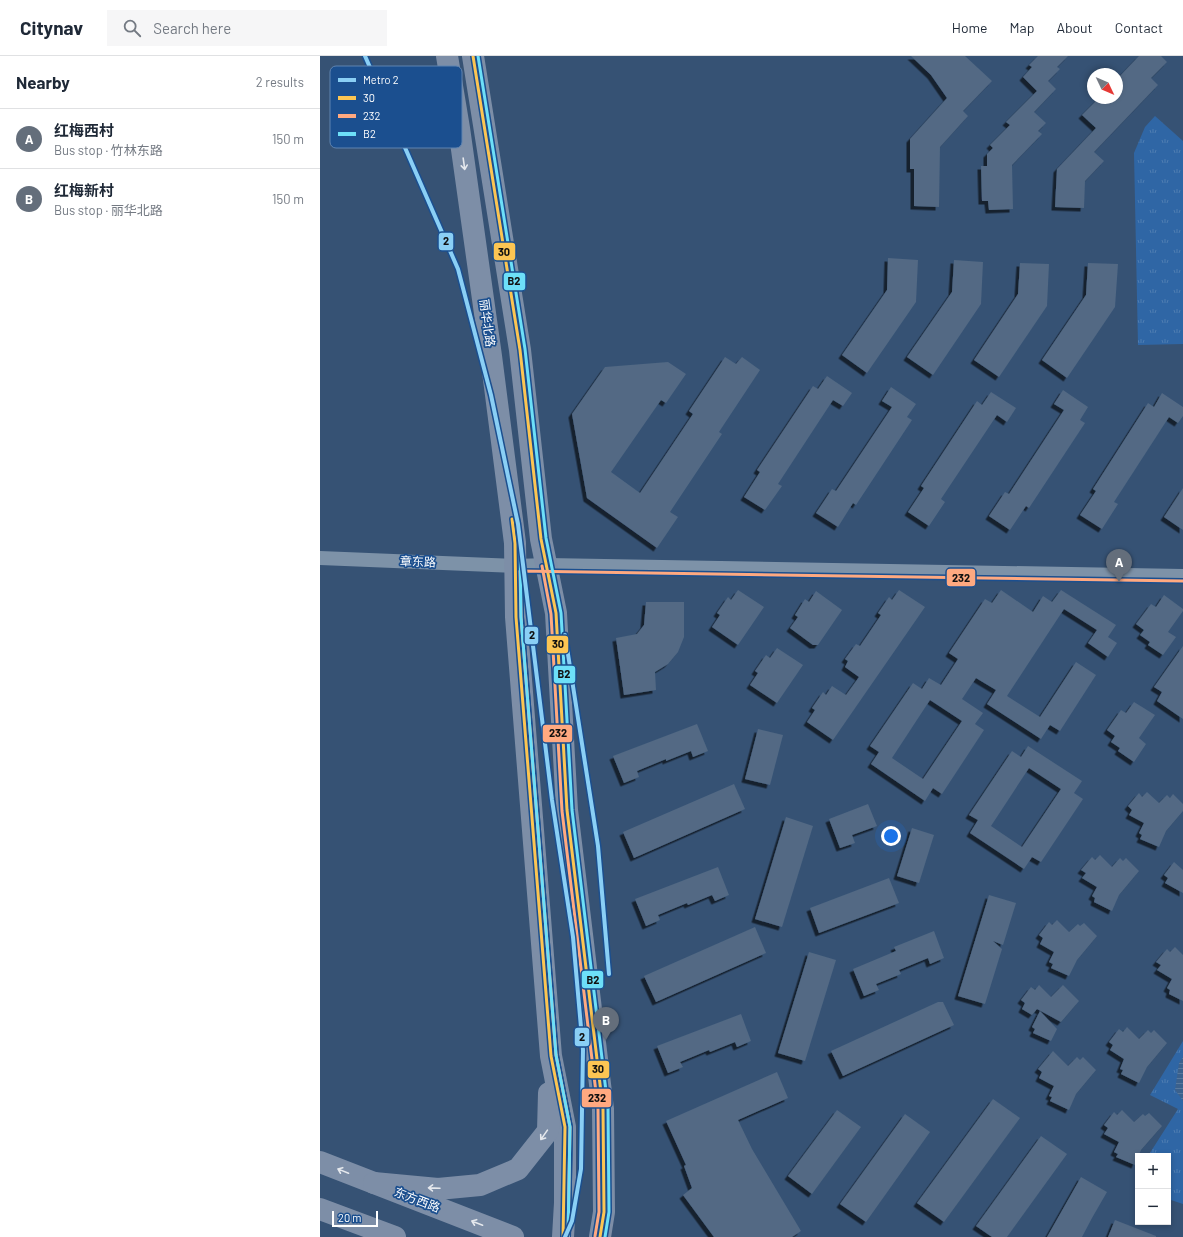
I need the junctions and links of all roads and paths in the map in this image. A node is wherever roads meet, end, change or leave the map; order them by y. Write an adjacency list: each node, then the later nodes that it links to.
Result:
1 (447, 56): 3 (main road, 丽华北路, one-way to 3)
2 (473, 56): 6 (main road)
3 (449, 66)
4 (462, 148): 7 (main road, 丽华北路, one-way to 7)
5 (320, 558): 7 (street, 章东路)
6 (548, 565): 7 (street, 章东路); 8 (street, 章东路); 17 (main road)
7 (515, 566): 9 (main road, 丽华北路)
8 (1183, 576)
9 (551, 1056): 11 (main road, one-way to 11); 16 (main road, 丽华北路)
10 (320, 1162): 11 (main road, 东方西路, one-way to 10)
11 (374, 1183): 15 (main road, 东方西路, one-way to 11)
12 (320, 1209): 13 (main road)
13 (372, 1231): 14 (main road)
14 (395, 1237)
15 (513, 1237)
16 (563, 1237)
17 (600, 1237)

